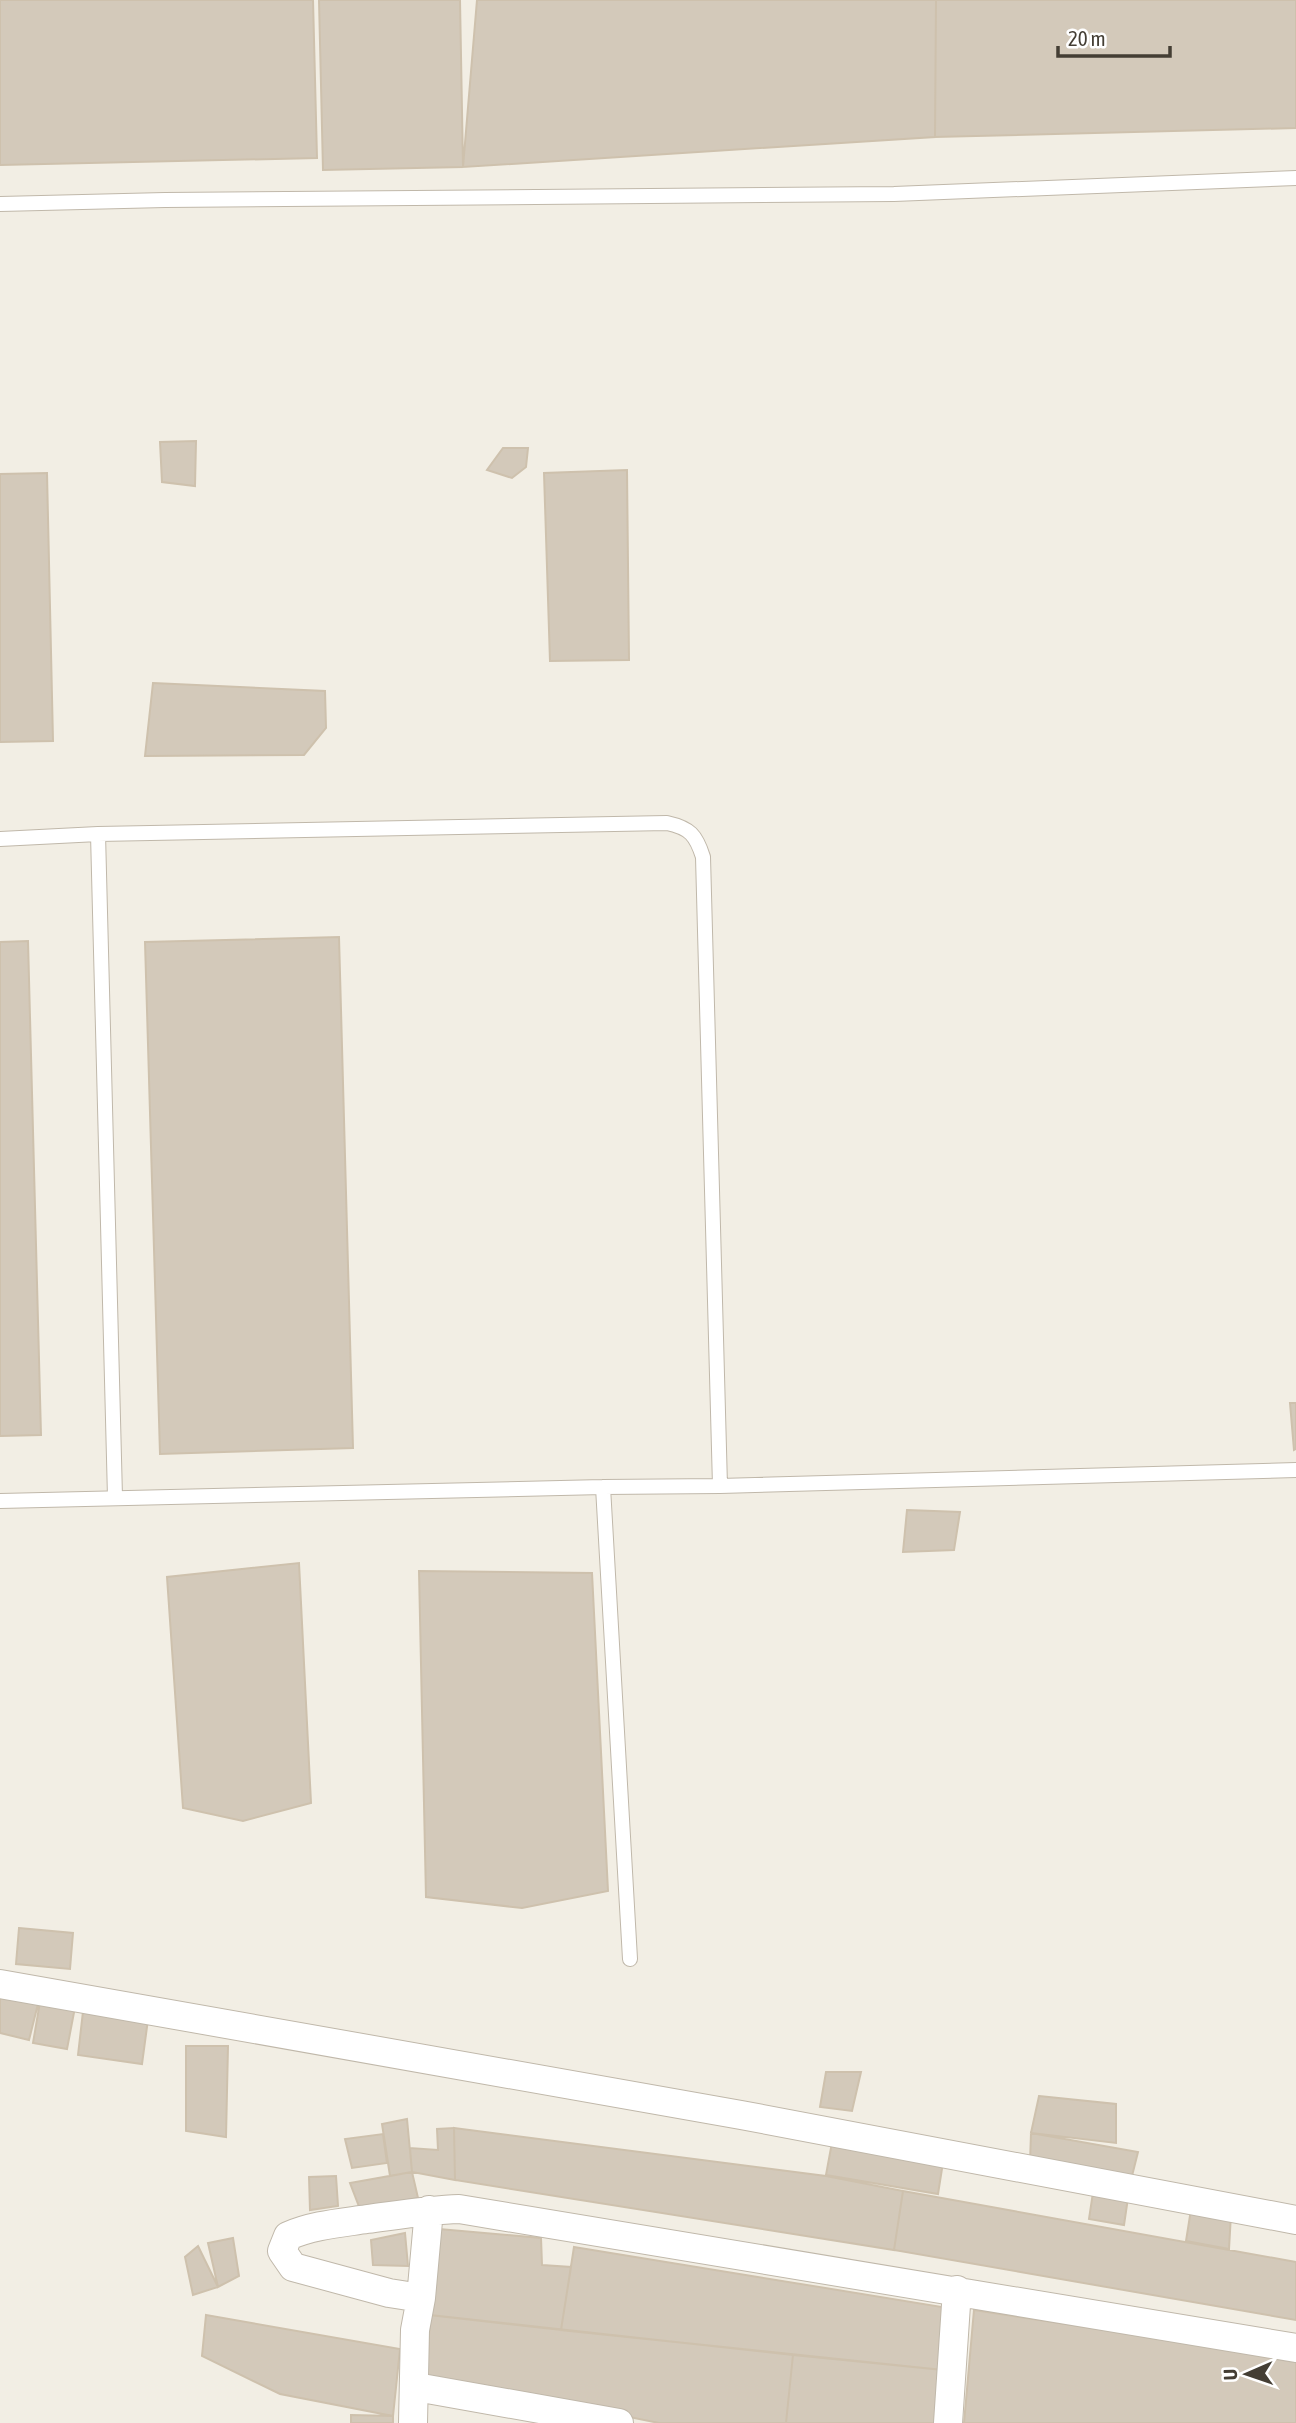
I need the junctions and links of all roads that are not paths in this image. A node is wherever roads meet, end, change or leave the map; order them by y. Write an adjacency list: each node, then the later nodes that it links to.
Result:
1 (1296, 178): 2 (lane)
2 (0, 204)
3 (98, 834): 4 (lane); 6 (lane); 8 (lane)
4 (0, 839)
5 (1296, 1470): 6 (lane)
6 (720, 1486): 7 (lane)
7 (603, 1487): 8 (lane); 10 (lane)
8 (115, 1497): 9 (lane)
9 (0, 1501)
10 (630, 1959)
11 (0, 1984): 13 (street)
12 (429, 2210): 14 (street); 15 (street); 15 (street)
13 (1296, 2220)
14 (957, 2290): 16 (street); 20 (street)
15 (421, 2298): 17 (street)
16 (1296, 2348)
17 (416, 2387): 18 (street); 19 (street)
18 (413, 2423)
19 (618, 2423)
20 (948, 2423)

